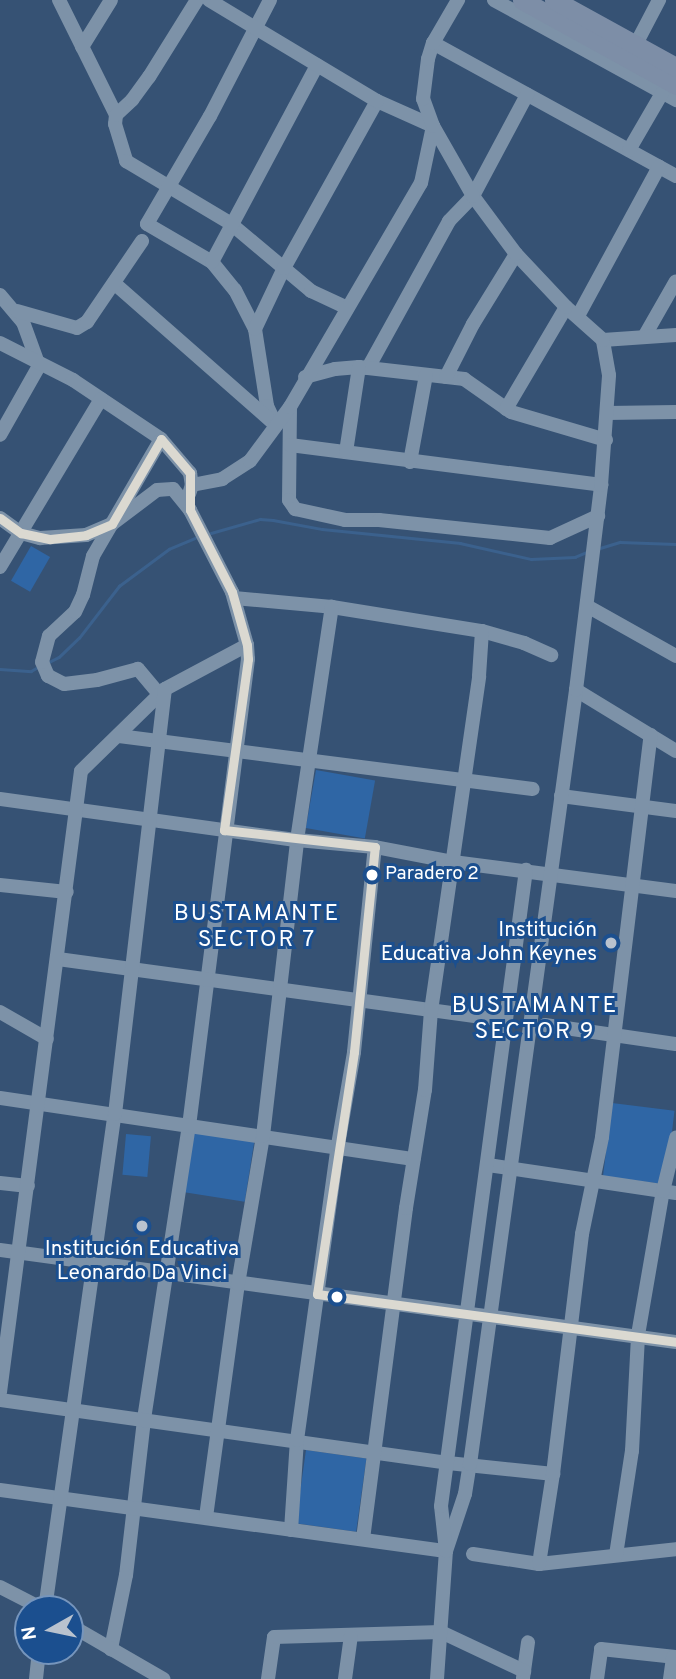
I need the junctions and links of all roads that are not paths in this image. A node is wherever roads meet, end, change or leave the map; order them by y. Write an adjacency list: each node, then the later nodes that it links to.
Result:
1 (59, 0): 14 (street)
2 (111, 0): 14 (street)
3 (197, 0): 21 (street)
4 (209, 0): 11 (street)
5 (270, 0): 11 (street)
6 (458, 0): 12 (street)
7 (494, 0): 17 (street)
8 (522, 0): 17 (main road)
9 (554, 0): 13 (main road)
10 (659, 0): 13 (street)
11 (254, 28): 15 (street); 26 (street)
12 (433, 43): 18 (street); 22 (street)
13 (636, 44): 16 (main road)
14 (82, 47): 21 (street)
15 (317, 65): 20 (street); 28 (street)
16 (676, 67)
17 (669, 89): 19 (street); 23 (street)
18 (527, 95): 23 (street); 27 (street)
19 (676, 100)
20 (377, 101): 22 (street); 32 (street)
21 (116, 115): 26 (street)
22 (433, 126): 27 (street); 36 (street)
23 (629, 150): 24 (street)
24 (659, 167): 25 (street); 38 (street)
25 (676, 176)
26 (167, 186): 28 (street); 31 (street)
27 (473, 196): 30 (street); 45 (street)
28 (230, 223): 31 (street); 32 (street)
29 (142, 241): 34 (street)
30 (516, 254): 38 (street); 48 (street)
31 (212, 262): 39 (street)
32 (284, 268): 36 (street); 39 (street)
33 (676, 281): 41 (street)
34 (114, 283): 37 (street); 54 (street)
35 (0, 295): 37 (street)
36 (347, 307): 47 (street)
37 (16, 311): 44 (street)
38 (572, 312): 42 (street); 51 (street)
39 (255, 328): 54 (street)
40 (676, 335): 41 (street)
41 (644, 337): 42 (street)
42 (603, 340): 53 (street)
43 (0, 343): 44 (street)
44 (39, 366): 49 (street); 55 (street)
45 (363, 368): 46 (street); 47 (street); 59 (street)
46 (426, 375): 48 (street); 60 (street)
47 (305, 377): 50 (street)
48 (446, 377): 51 (street)
49 (101, 398): 56 (street); 67 (street)
50 (290, 407): 54 (street); 58 (street)
51 (506, 409): 57 (street)
52 (676, 412): 53 (street)
53 (607, 413): 57 (street)
54 (276, 425): 61 (street)
55 (0, 435)
56 (161, 439): 61 (street); 66 (street)
57 (606, 440): 62 (street)
58 (290, 444): 59 (street); 64 (street)
59 (346, 452): 60 (street)
60 (410, 462): 62 (street)
61 (192, 485): 63 (street)
62 (601, 485): 64 (street)
63 (190, 510): 66 (street); 69 (street)
64 (598, 516): 70 (street)
65 (0, 518): 67 (street)
66 (112, 524): 67 (street); 77 (street)
67 (22, 533): 68 (street)
68 (0, 567)
69 (234, 598): 71 (street); 73 (street)
70 (587, 606): 75 (street); 76 (street)
71 (332, 607): 72 (street); 83 (street)
72 (482, 631): 74 (street); 84 (street)
73 (247, 645): 77 (street); 81 (street)
74 (551, 655)
75 (676, 656)
76 (576, 690): 78 (street); 86 (street)
77 (162, 691): 79 (street); 80 (street)
78 (651, 735): 82 (street); 88 (street)
79 (118, 736): 80 (street); 89 (street)
80 (160, 742): 81 (street); 91 (street)
81 (236, 751): 83 (street); 92 (street)
82 (676, 751)
83 (309, 760): 84 (street); 93 (street)
84 (464, 782): 85 (street); 95 (street)
85 (533, 789)
86 (561, 796): 88 (street); 97 (street)
87 (0, 799): 89 (street)
88 (642, 807): 90 (street); 98 (street)
89 (78, 810): 91 (street); 101 (street)
90 (676, 811)
91 (152, 820): 92 (street); 103 (street)
92 (224, 830): 93 (street); 104 (street)
93 (297, 840): 94 (street); 105 (street)
94 (375, 847): 95 (street); 106 (street)
95 (453, 862): 96 (street); 107 (street)
96 (526, 870): 97 (street); 109 (street)
97 (550, 873): 98 (street); 123 (street)
98 (631, 884): 100 (street); 111 (street)
99 (0, 885): 101 (street)
100 (676, 891)
101 (67, 892): 102 (street)
102 (58, 959): 103 (street); 112 (street)
103 (132, 969): 104 (street); 116 (street)
104 (206, 979): 105 (street); 117 (street)
105 (279, 990): 106 (street); 118 (street)
106 (358, 1000): 107 (street); 120 (street)
107 (431, 1011): 109 (street); 121 (street)
108 (0, 1013): 112 (street)
109 (504, 1020): 122 (street)
110 (545, 1025): 111 (street)
111 (616, 1036): 113 (street); 124 (street)
112 (47, 1039): 115 (street)
113 (676, 1044)
114 (0, 1098): 115 (street)
115 (38, 1104): 116 (street); 126 (street)
116 (115, 1114): 117 (street); 130 (street)
117 (188, 1125): 118 (street); 131 (street)
118 (263, 1136): 120 (street); 132 (street)
119 (676, 1138): 127 (street)
120 (338, 1146): 121 (street); 133 (street)
121 (414, 1158): 134 (street)
122 (488, 1165): 123 (street); 136 (street)
123 (510, 1168): 124 (street); 137 (street)
124 (591, 1182): 127 (street); 138 (street)
125 (0, 1183): 126 (street)
126 (27, 1186): 129 (street)
127 (669, 1192): 139 (street)
128 (0, 1250): 129 (street)
129 (19, 1254): 130 (street); 135 (street)
130 (93, 1265): 131 (street); 144 (street)
131 (167, 1272): 132 (street); 145 (street)
132 (238, 1284): 133 (street); 146 (street)
133 (317, 1294): 134 (street); 147 (street)
134 (394, 1302): 136 (street); 148 (street)
135 (6, 1307): 141 (street)
136 (468, 1313): 137 (street); 149 (street)
137 (490, 1316): 138 (street); 150 (street)
138 (570, 1327): 139 (street); 151 (street)
139 (638, 1335): 140 (street); 161 (street)
140 (676, 1342)
141 (2, 1359): 142 (street)
142 (0, 1392)
143 (0, 1400): 144 (street)
144 (73, 1410): 145 (street); 153 (street)
145 (144, 1420): 146 (street); 154 (street)
146 (219, 1430): 147 (street); 155 (street)
147 (296, 1440): 148 (street); 156 (street)
148 (375, 1452): 149 (street); 157 (street)
149 (448, 1463): 150 (street); 159 (street)
150 (470, 1464): 151 (street); 159 (street)
151 (553, 1475): 162 (street)
152 (0, 1490): 153 (street)
153 (61, 1498): 154 (street); 165 (street)
154 (132, 1508): 155 (street); 170 (street)
155 (206, 1517): 156 (street)
156 (291, 1530): 157 (street)
157 (363, 1539): 159 (street)
158 (676, 1549): 161 (street)
159 (446, 1551): 166 (street)
160 (473, 1554): 162 (street)
161 (616, 1555): 162 (street)
162 (538, 1564)
163 (0, 1587): 164 (street)
164 (16, 1595)
165 (46, 1595)
166 (441, 1632): 168 (street); 172 (street); 176 (street)
167 (84, 1633): 170 (street)
168 (351, 1635): 174 (street); 175 (street)
169 (528, 1642): 172 (street)
170 (111, 1649): 173 (street)
171 (675, 1657): 177 (street); 178 (street)
172 (523, 1675)
173 (163, 1679)
174 (268, 1679)
175 (345, 1679)
176 (437, 1679)
177 (597, 1679)
178 (670, 1679)

